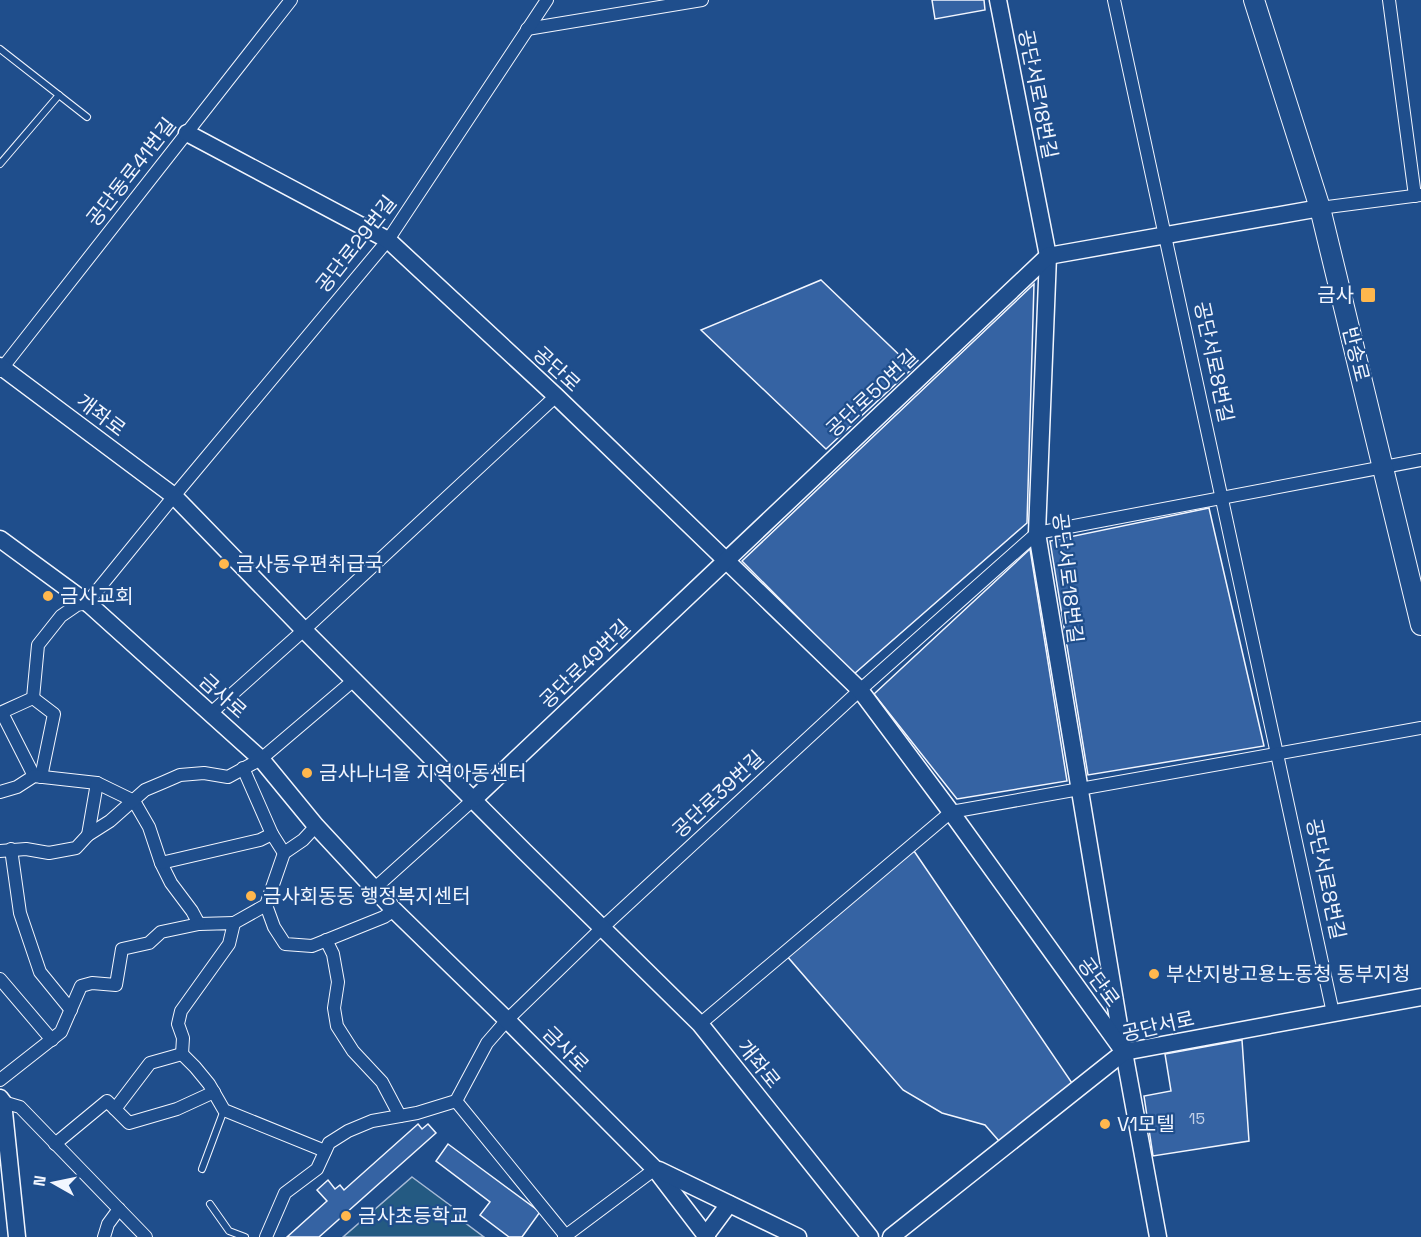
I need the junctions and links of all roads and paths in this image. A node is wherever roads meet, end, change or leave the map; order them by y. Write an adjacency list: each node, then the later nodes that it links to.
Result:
1 (291, 0): 12 (street, 공단동로41번길)
2 (548, 0): 8 (street, 공단로29번길)
3 (702, 0): 8 (street)
4 (998, 0): 18 (street, 공단서로18번길)
5 (1114, 0): 16 (street, 공단서로8번길)
6 (1254, 0): 15 (main road, 반송로)
7 (1389, 0): 14 (street)
8 (527, 29): 17 (street, 공단로29번길)
9 (0, 49): 10 (lane)
10 (59, 95): 11 (lane); 13 (lane)
11 (87, 117)
12 (187, 133): 17 (street, 공단로); 19 (street, 공단동로41번길)
13 (0, 164)
14 (1418, 195): 15 (street)
15 (1320, 208): 16 (street); 22 (main road, 반송로)
16 (1165, 236): 18 (street); 24 (street, 공단서로8번길)
17 (388, 240): 20 (street, 공단로); 23 (street, 공단로29번길)
18 (1048, 256): 25 (street, 공단서로18번길); 27 (street, 공단로50번길)
19 (1, 369): 23 (street, 개좌로)
20 (556, 396): 27 (street, 공단로); 30 (street)
21 (1421, 460): 22 (street)
22 (1383, 465): 24 (street); 29 (main road, 반송로)
23 (174, 496): 28 (street); 30 (street, 개좌로)
24 (1221, 497): 25 (street); 37 (street, 공단서로8번길)
25 (1037, 533): 32 (street); 42 (street, 공단서로18번길)
26 (0, 539): 28 (street, 금사로)
27 (725, 560): 32 (street, 공단로); 44 (street, 공단로49번길)
28 (87, 603): 33 (street); 35 (street, 금사로)
29 (1421, 625)
30 (304, 630): 31 (street, 개좌로); 35 (street)
31 (354, 680): 38 (street); 44 (street, 개좌로)
32 (860, 690): 46 (street, 공단로); 58 (street, 공단로39번길)
33 (33, 698): 34 (street); 40 (street)
34 (1, 713): 40 (street)
35 (211, 713): 38 (street, 금사로)
36 (1421, 728): 37 (street)
37 (1277, 755): 42 (street); 63 (street, 공단서로8번길)
38 (261, 759): 39 (street); 47 (street, 금사로)
39 (243, 768): 45 (street); 48 (street)
40 (38, 777): 41 (street); 43 (street)
41 (97, 783): 45 (street); 49 (street)
42 (1079, 789): 46 (street); 67 (street, 공단서로18번길)
43 (0, 792)
44 (474, 799): 53 (street); 58 (street, 개좌로)
45 (134, 801): 49 (street); 52 (street)
46 (951, 812): 65 (street); 67 (street, 공단로)
47 (316, 826): 51 (street); 53 (street, 금사로)
48 (272, 834): 51 (street); 52 (street)
49 (88, 835): 50 (street)
50 (6, 850): 62 (street)
51 (284, 853): 54 (street)
52 (161, 863): 57 (street)
53 (375, 888): 55 (street, 금사로)
54 (266, 905): 56 (street); 59 (street)
55 (394, 910): 59 (street); 64 (street, 금사로)
56 (234, 923): 57 (street); 68 (street)
57 (199, 924): 62 (street)
58 (602, 928): 64 (street); 65 (street, 개좌로)
59 (326, 940): 75 (street)
60 (0, 979): 66 (street)
61 (1421, 997): 63 (street, 공단서로)
62 (71, 1010): 66 (street)
63 (1333, 1013): 67 (street, 공단서로)
64 (507, 1020): 72 (street); 79 (street, 금사로)
65 (700, 1024): 91 (street, 개좌로)
66 (52, 1040): 69 (street)
67 (1124, 1052): 92 (street, 공단서로); 93 (street, 공단로)
68 (182, 1054): 70 (street); 73 (street)
69 (0, 1080)
70 (213, 1092): 73 (street); 74 (street)
71 (1, 1100): 76 (street); 85 (street)
72 (456, 1101): 75 (street); 83 (street)
73 (111, 1105): 76 (street)
74 (224, 1110): 77 (street); 78 (lane)
75 (400, 1116): 77 (street)
76 (55, 1144): 82 (street)
77 (325, 1151): 89 (street)
78 (202, 1169)
79 (655, 1169): 81 (street, 금사로); 83 (street); 84 (street, 금사로)
80 (210, 1204): 88 (lane)
81 (729, 1204): 84 (street); 90 (street, 금사로)
82 (119, 1209): 86 (street); 87 (street)
83 (565, 1236)
84 (706, 1236)
85 (17, 1237)
86 (104, 1237)
87 (146, 1237)
88 (245, 1237)
89 (266, 1237)
90 (798, 1237)
91 (870, 1237)
92 (891, 1237)
93 (1158, 1237)

